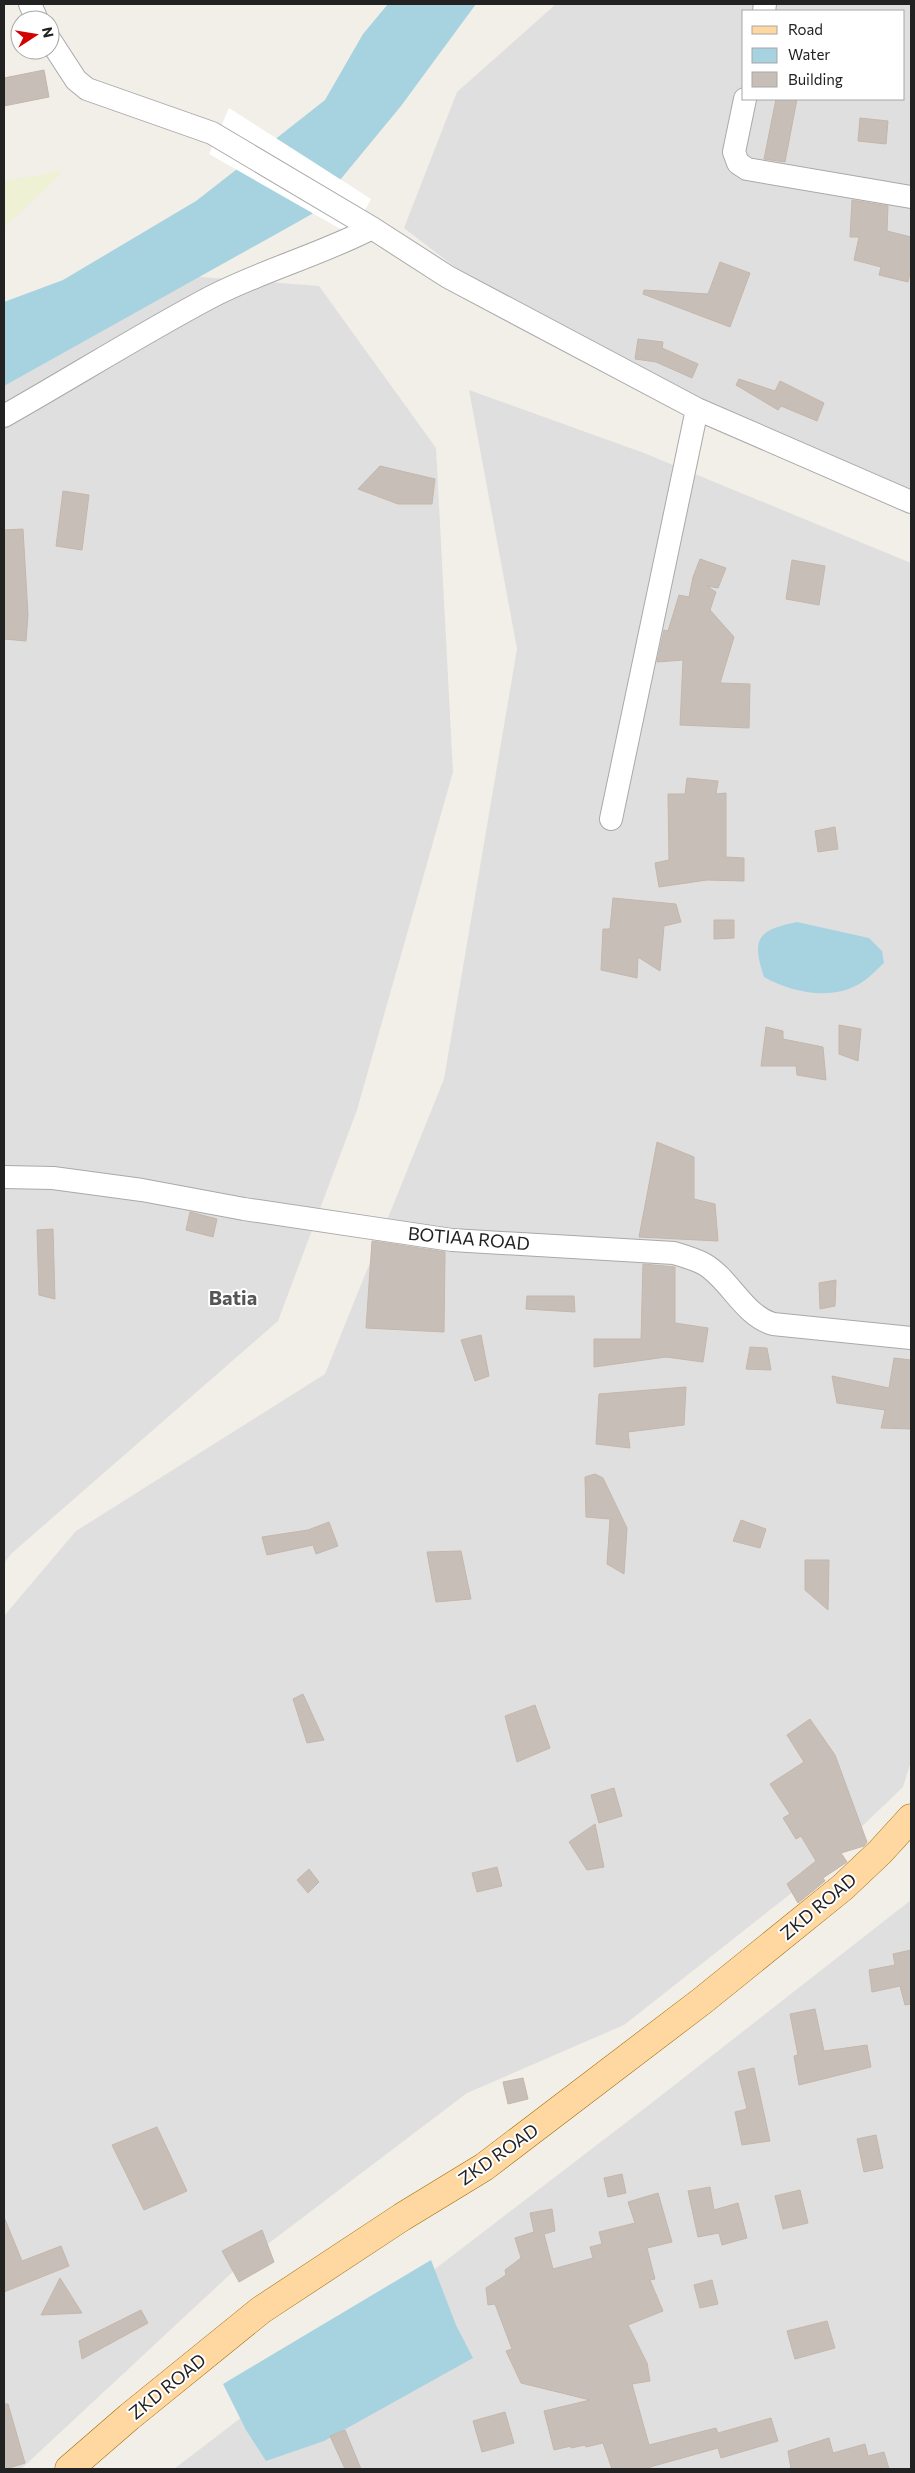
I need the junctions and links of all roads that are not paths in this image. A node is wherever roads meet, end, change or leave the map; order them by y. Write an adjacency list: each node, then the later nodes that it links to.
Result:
1 (60, 55): 4 (street)
2 (746, 100): 3 (street)
3 (911, 196)
4 (372, 228): 5 (street); 6 (street)
5 (697, 409): 7 (street); 8 (street)
6 (4, 416)
7 (911, 502)
8 (611, 819)
9 (4, 1177): 10 (street, BOTIAA ROAD)
10 (911, 1338)
11 (911, 1818): 12 (main road, ZKD ROAD)
12 (69, 2469)

